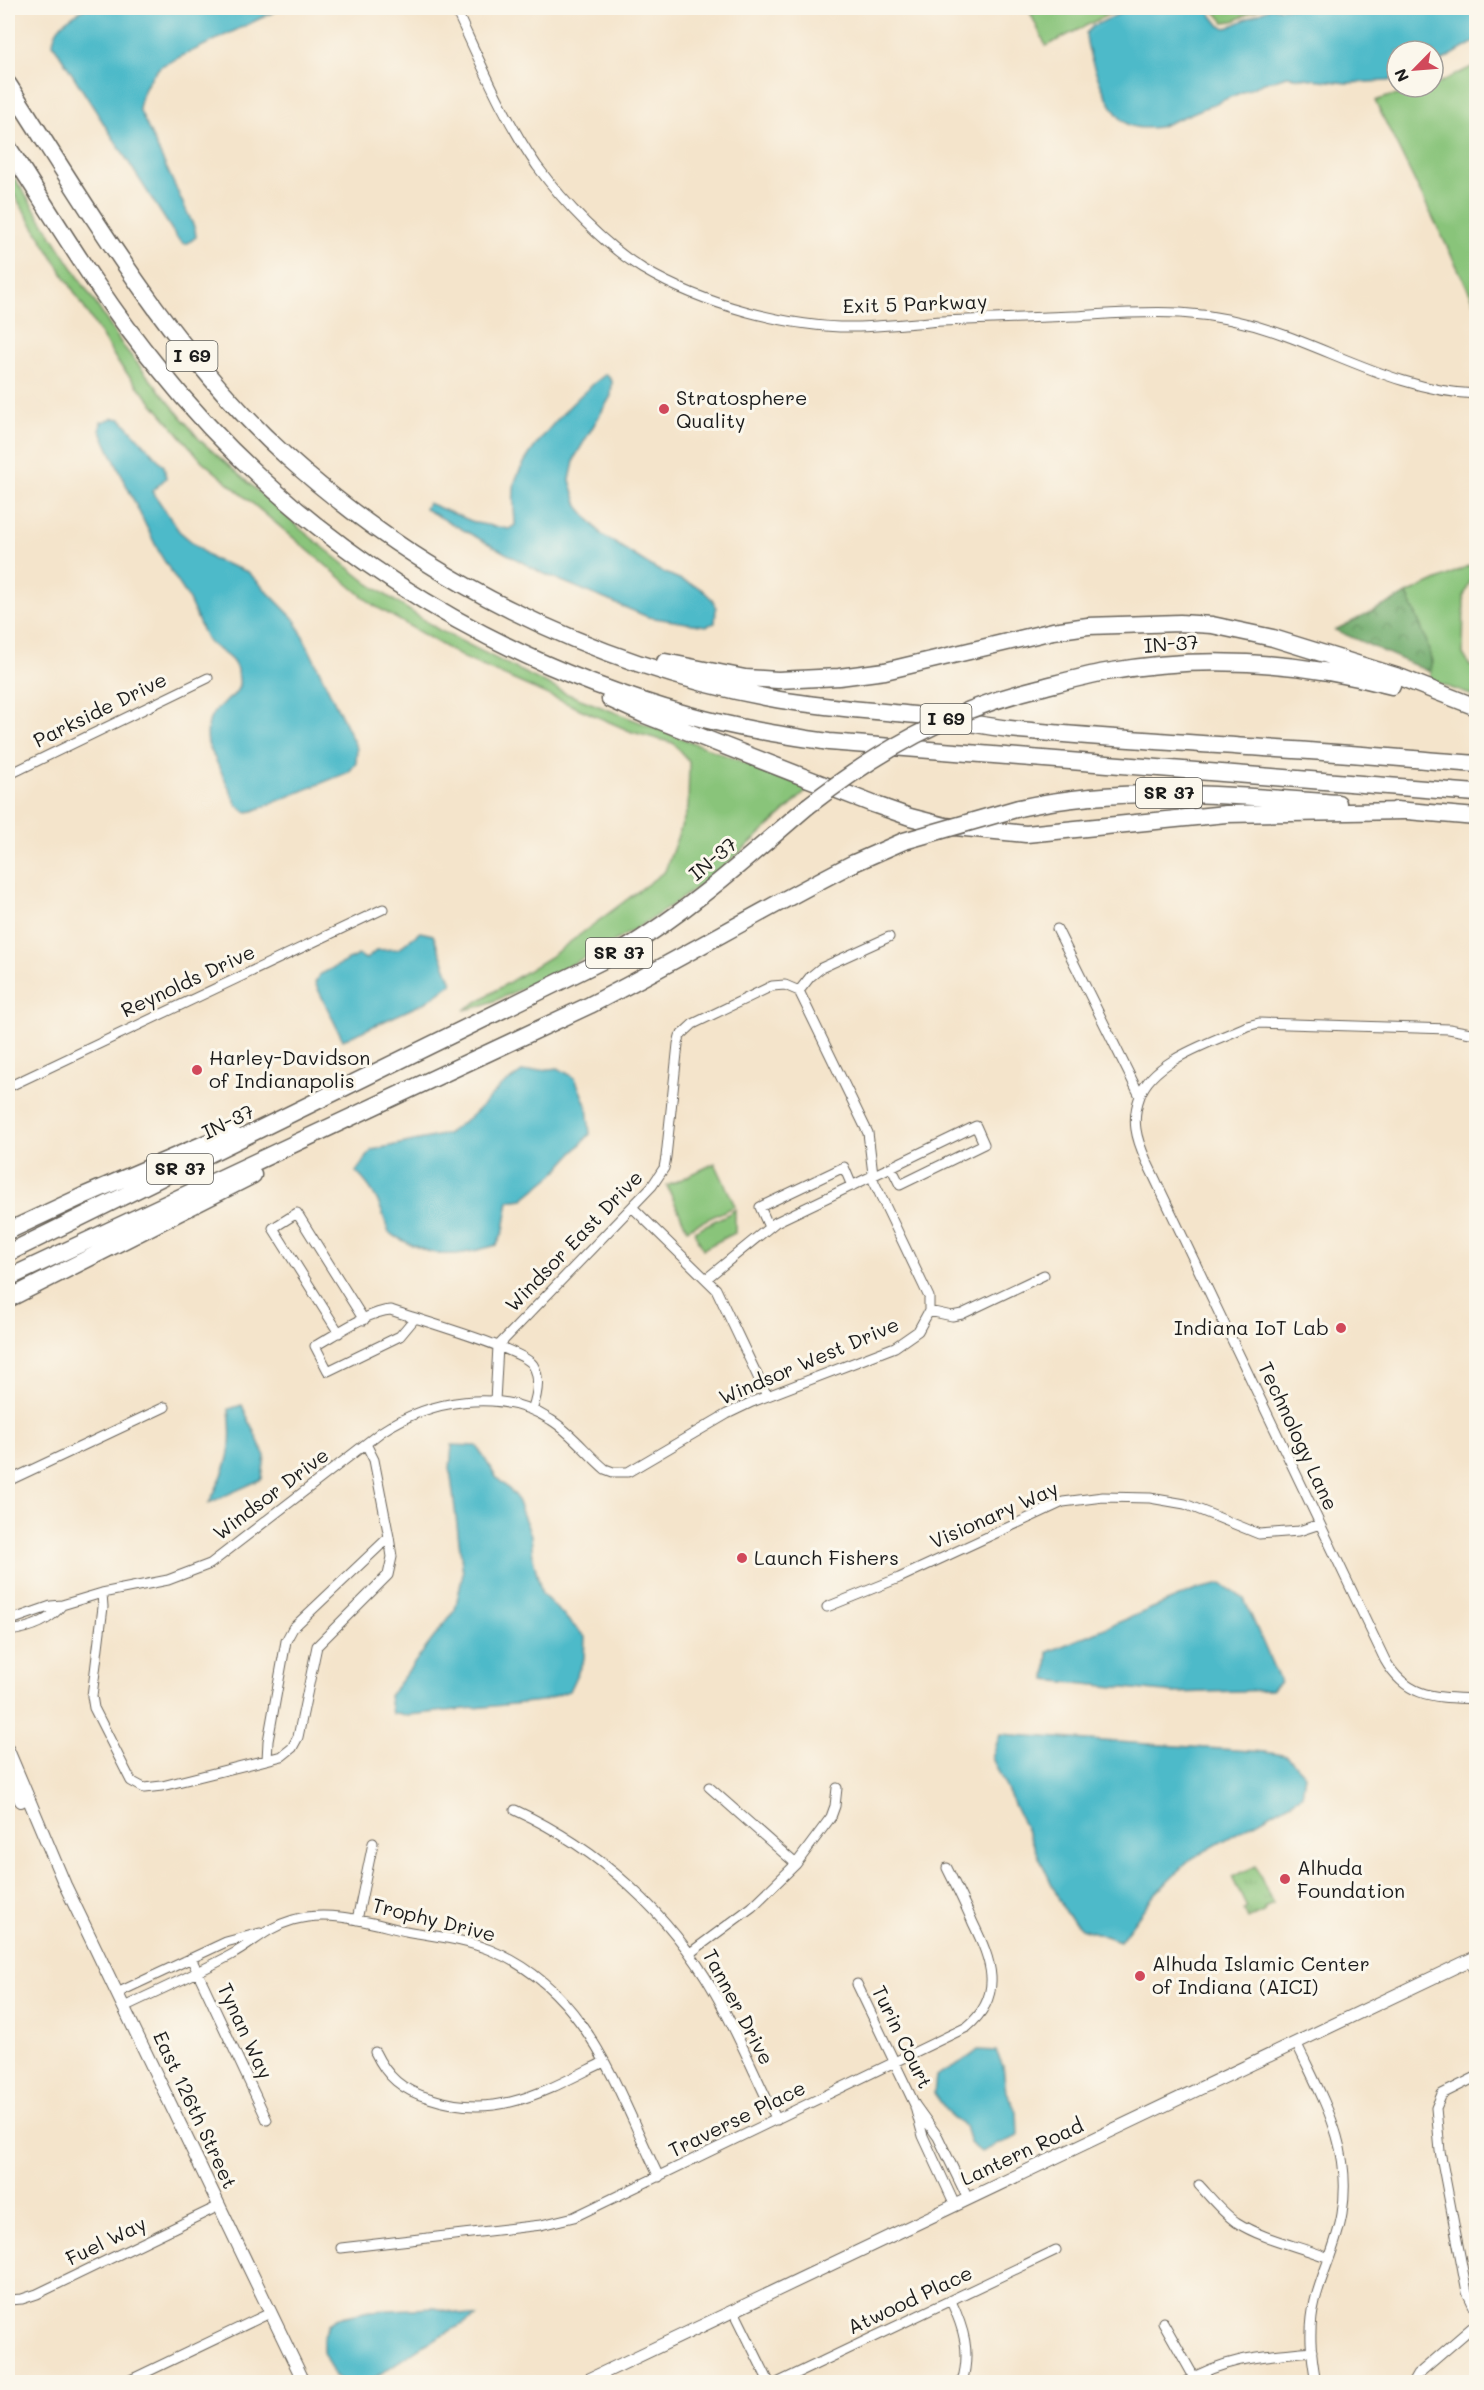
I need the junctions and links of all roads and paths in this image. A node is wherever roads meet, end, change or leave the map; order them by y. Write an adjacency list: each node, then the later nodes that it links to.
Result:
1 (455, 8): 4 (street, Exit 5 Parkway)
2 (8, 84): 5 (highway, I 69)
3 (8, 147): 6 (highway, I 69)
4 (1476, 394)
5 (440, 571): 8 (highway); 9 (highway, I 69)
6 (574, 676): 11 (highway, I 69); 12 (highway)
7 (208, 678): 10 (street, Parkside Drive)
8 (1476, 709): 19 (highway, IN-37 / SR 37, bridge)
9 (1476, 764)
10 (8, 775)
11 (1476, 793)
12 (1405, 811): 13 (highway, SR 37); 21 (highway, SR 37, bridge)
13 (1476, 817)
14 (383, 909): 20 (street, Reynolds Drive)
15 (1057, 928): 22 (street)
16 (889, 937): 17 (street)
17 (799, 991): 24 (street); 26 (street, Windsor East Drive)
18 (1475, 1032): 22 (street, Technology Lane)
19 (352, 1084): 28 (highway); 29 (highway, IN-37 / SR 37)
20 (8, 1087)
21 (411, 1090): 31 (highway, SR 37); 33 (highway)
22 (1140, 1096): 45 (street, Technology Lane)
23 (891, 1167): 23 (street); 24 (street)
24 (873, 1176): 25 (street); 34 (street)
25 (852, 1186): 27 (street); 27 (street)
26 (632, 1207): 32 (street); 38 (street, Windsor East Drive)
27 (769, 1227): 32 (street)
28 (8, 1231)
29 (8, 1253)
30 (1044, 1275): 34 (street)
31 (8, 1278)
32 (706, 1279): 39 (street)
33 (8, 1299)
34 (929, 1311): 39 (street, Windsor West Drive)
35 (415, 1318): 36 (street); 37 (street); 38 (street)
36 (364, 1320): 37 (street); 37 (street)
37 (339, 1333)
38 (498, 1346): 40 (street); 42 (street)
39 (767, 1396): 42 (street, Windsor West Drive)
40 (495, 1401): 42 (street, Windsor West Drive); 43 (street, Windsor Drive)
41 (165, 1407): 44 (street)
42 (532, 1410)
43 (366, 1444): 46 (street); 47 (street, Windsor Drive)
44 (8, 1481)
45 (1320, 1524): 49 (street, Visionary Way); 52 (street, Technology Lane)
46 (389, 1537): 54 (street); 54 (street)
47 (102, 1593): 48 (street, Windsor Drive); 54 (street)
48 (62, 1605): 50 (street, Windsor Drive); 51 (street, Windsor Drive)
49 (827, 1607)
50 (8, 1621)
51 (8, 1631)
52 (1476, 1699)
53 (8, 1750): 60 (street, East 126th Street)
54 (267, 1760)
55 (8, 1776): 60 (street, East 126th Street)
56 (709, 1787): 61 (street)
57 (837, 1788): 61 (street)
58 (515, 1810): 65 (street, Tanner Drive)
59 (374, 1843): 63 (street)
60 (51, 1854): 71 (street, East 126th Street)
61 (796, 1864): 65 (street)
62 (947, 1868): 76 (street, Traverse Place)
63 (357, 1920): 64 (street, Trophy Drive); 75 (street, Trophy Drive)
64 (262, 1933): 66 (street, Trophy Drive); 68 (street, Trophy Drive)
65 (690, 1953): 80 (street, Tanner Drive)
66 (191, 1958): 68 (street, Tynan Way); 71 (street, Trophy Drive)
67 (1473, 1958): 69 (street); 73 (street, Lantern Road)
68 (197, 1971): 72 (street, Trophy Drive); 79 (street, Tynan Way)
69 (1476, 1973)
70 (857, 1984): 76 (street, Turin Court)
71 (117, 1993): 72 (street, East 126th Street)
72 (124, 2007): 85 (street, East 126th Street)
73 (1296, 2042): 83 (street, Lantern Road); 88 (street)
74 (375, 2052): 75 (street)
75 (604, 2062): 81 (street, Trophy Drive)
76 (895, 2063): 78 (street, Turin Court); 80 (street, Traverse Place)
77 (1476, 2077): 92 (street)
78 (915, 2105): 83 (street, Turin Court); 84 (street, Turin Court)
79 (267, 2120)
80 (777, 2120): 81 (street, Traverse Place)
81 (659, 2177): 86 (street, Traverse Place)
82 (1199, 2185): 88 (street)
83 (968, 2199): 84 (street, Lantern Road)
84 (955, 2205): 91 (street, Lantern Road)
85 (219, 2206): 89 (street, Fuel Way); 93 (street, East 126th Street)
86 (341, 2248)
87 (1056, 2250): 90 (street, Atwood Place)
88 (1329, 2258): 96 (street)
89 (8, 2300)
90 (951, 2301): 102 (street, Atwood Place); 103 (street)
91 (734, 2311): 100 (street, Lantern Road); 101 (street)
92 (1476, 2311)
93 (270, 2313): 98 (street); 99 (street, East 126th Street)
94 (1163, 2322): 97 (street)
95 (1476, 2324): 106 (street)
96 (1311, 2351): 97 (street); 105 (street)
97 (1194, 2377): 104 (street)
98 (126, 2382)
99 (304, 2382)
100 (584, 2382)
101 (769, 2382)
102 (779, 2382)
103 (962, 2382)
104 (1185, 2382)
105 (1317, 2382)
106 (1413, 2382)

